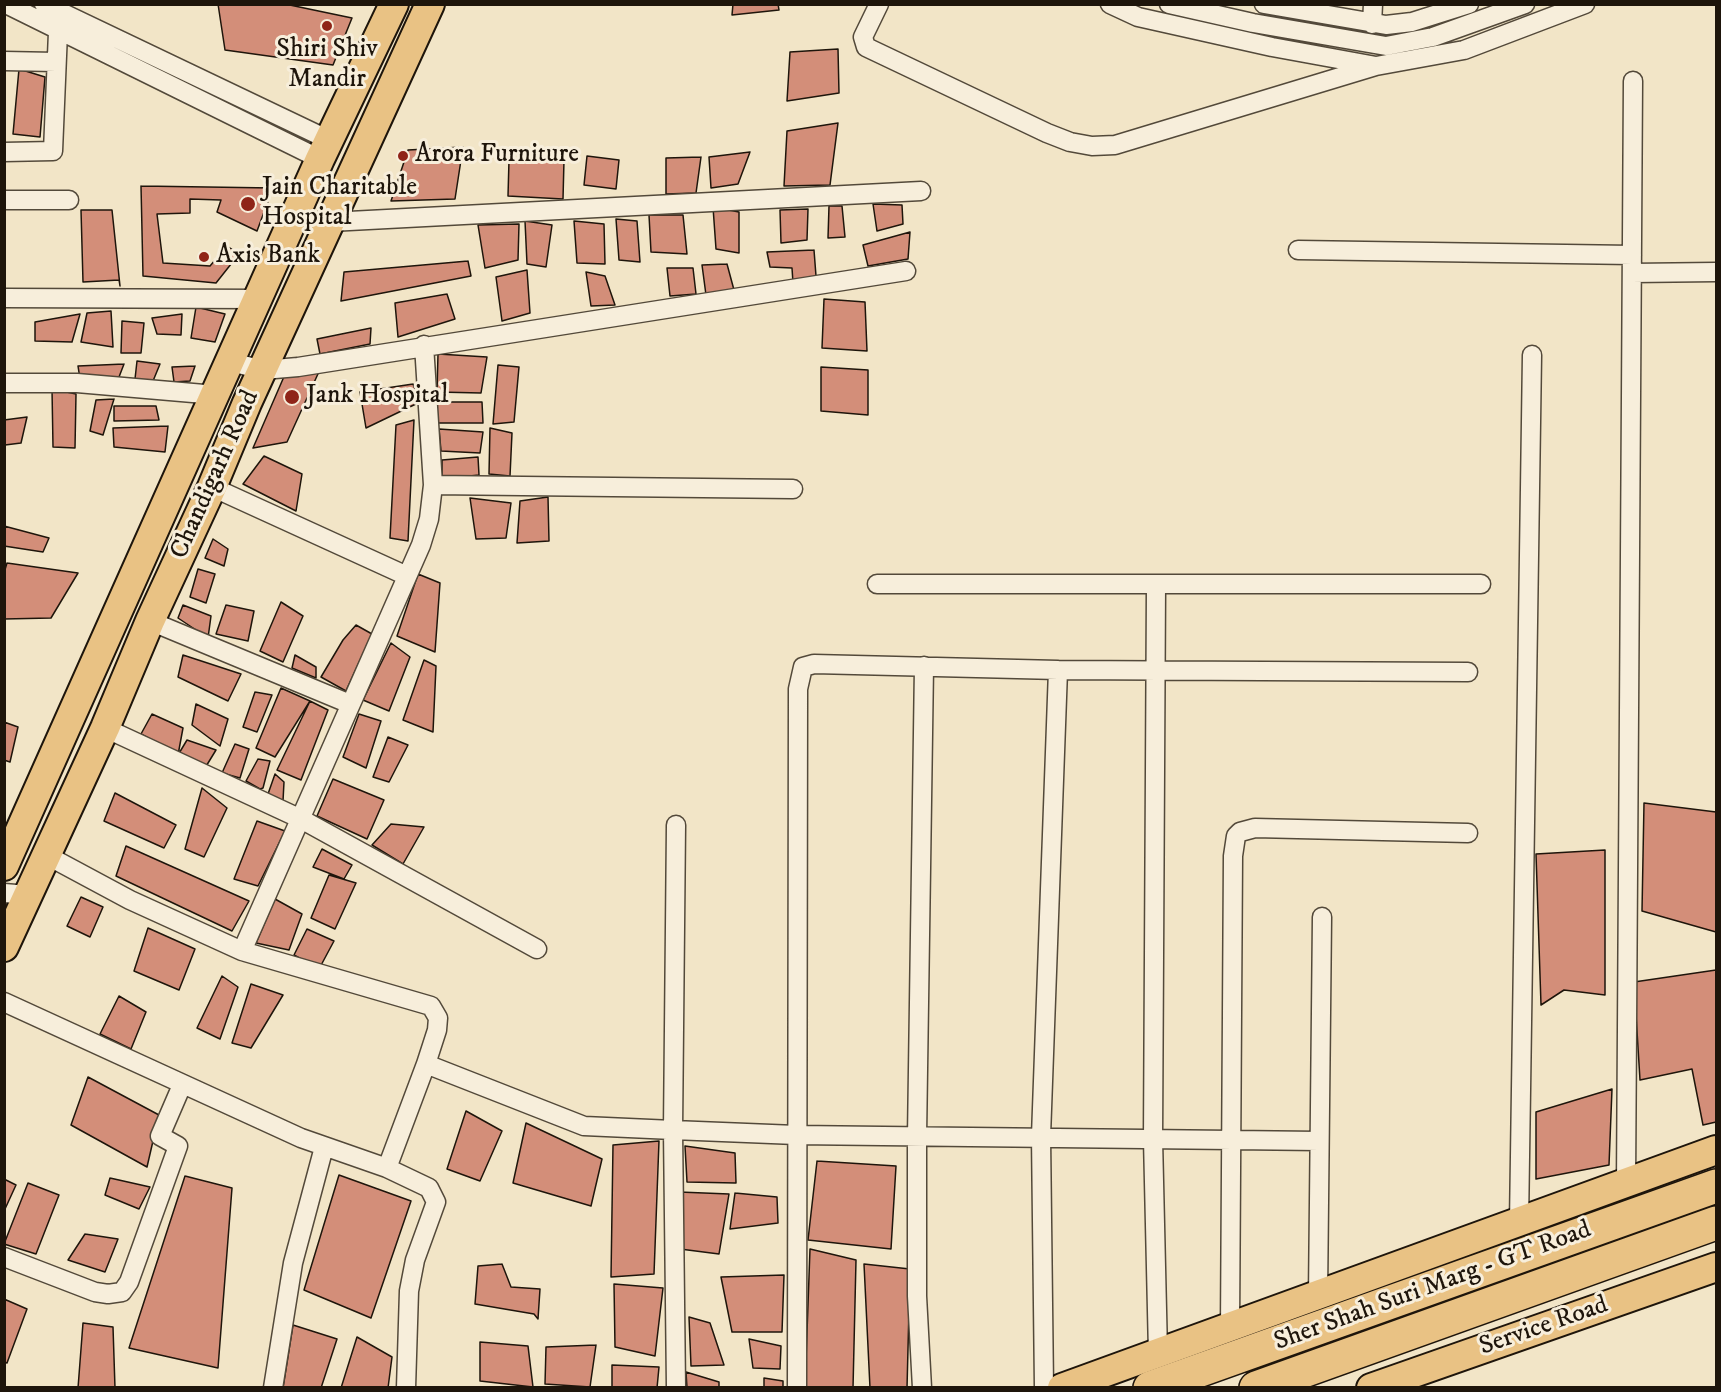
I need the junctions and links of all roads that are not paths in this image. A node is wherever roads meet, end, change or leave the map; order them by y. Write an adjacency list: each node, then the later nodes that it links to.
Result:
1 (6, 4): 16 (street)
2 (44, 4): 22 (street)
3 (394, 4): 22 (main road, Chandigarh Road)
4 (430, 4): 27 (main road, Chandigarh Road)
5 (879, 4): 20 (street)
6 (1110, 4): 20 (street)
7 (1169, 4): 13 (street)
8 (1264, 4): 14 (street)
9 (1373, 4): 14 (street)
10 (1525, 4): 15 (street)
11 (1586, 4): 20 (street)
12 (1468, 5): 14 (street); 15 (street)
13 (1188, 7): 17 (street)
14 (1379, 25): 17 (street)
15 (1468, 25): 17 (street)
16 (58, 32): 19 (street); 22 (street)
17 (1386, 46): 20 (street)
18 (4, 61): 19 (street)
19 (56, 62): 23 (street)
20 (1382, 66)
21 (1633, 81): 29 (street)
22 (324, 149): 33 (main road, Chandigarh Road)
23 (4, 152)
24 (921, 191): 27 (street)
25 (4, 200): 26 (street)
26 (69, 200)
27 (330, 222): 37 (main road, Chandigarh Road)
28 (1298, 250): 29 (street)
29 (1632, 264): 31 (street); 77 (street)
30 (906, 271): 34 (street)
31 (1716, 272)
32 (4, 298): 33 (street)
33 (259, 299): 36 (main road, Chandigarh Road)
34 (424, 345): 37 (street); 40 (street)
35 (1532, 355): 79 (street)
36 (231, 362): 37 (street); 39 (main road, Chandigarh Road)
37 (263, 370): 41 (main road, Chandigarh Road)
38 (4, 383): 39 (street)
39 (216, 395): 58 (main road, Chandigarh Road)
40 (433, 485): 42 (street); 43 (street)
41 (212, 487): 43 (street); 47 (main road, Chandigarh Road)
42 (793, 489)
43 (407, 576): 52 (street)
44 (877, 584): 46 (street)
45 (1481, 584): 46 (street)
46 (1156, 586): 49 (street)
47 (150, 621): 52 (street); 53 (main road, Chandigarh Road)
48 (924, 666): 50 (street); 68 (street); 70 (street)
49 (1157, 669): 50 (street); 51 (street); 71 (street)
50 (1058, 670): 69 (street)
51 (1468, 672)
52 (350, 704): 54 (street)
53 (105, 728): 54 (street); 57 (main road, Chandigarh Road)
54 (301, 819): 62 (street); 63 (street)
55 (676, 825): 67 (street)
56 (1468, 832): 72 (street)
57 (48, 856): 59 (main road, Chandigarh Road); 63 (street)
58 (4, 866)
59 (16, 894): 61 (main road, Chandigarh Road)
60 (1322, 916): 73 (street)
61 (4, 947)
62 (537, 949)
63 (242, 951): 65 (street)
64 (4, 1002): 66 (street)
65 (426, 1064): 67 (street); 76 (street)
66 (182, 1085): 74 (street); 81 (street)
67 (673, 1130): 68 (street); 88 (street)
68 (796, 1135): 70 (street); 89 (street)
69 (1041, 1136): 70 (street); 71 (street); 91 (street)
70 (917, 1137): 90 (street)
71 (1153, 1139): 72 (street); 85 (street)
72 (1230, 1140): 73 (street); 84 (street)
73 (1319, 1141): 83 (street)
74 (324, 1147): 76 (street); 86 (street)
75 (1716, 1150): 77 (main road)
76 (387, 1168): 87 (street)
77 (1626, 1185): 79 (main road)
78 (1716, 1186): 93 (highway, Sher Shah Suri Marg - GT Road)
79 (1519, 1223): 83 (main road)
80 (1716, 1223): 94 (highway, Sher Shah Suri Marg - GT Road)
81 (4, 1257)
82 (1716, 1267): 95 (main road, Service Road)
83 (1318, 1296): 84 (main road)
84 (1230, 1328): 85 (main road)
85 (1158, 1353): 92 (main road)
86 (273, 1388)
87 (406, 1388)
88 (676, 1388)
89 (797, 1388)
90 (922, 1388)
91 (1044, 1388)
92 (1062, 1388)
93 (1150, 1388)
94 (1256, 1388)
95 (1371, 1388)

